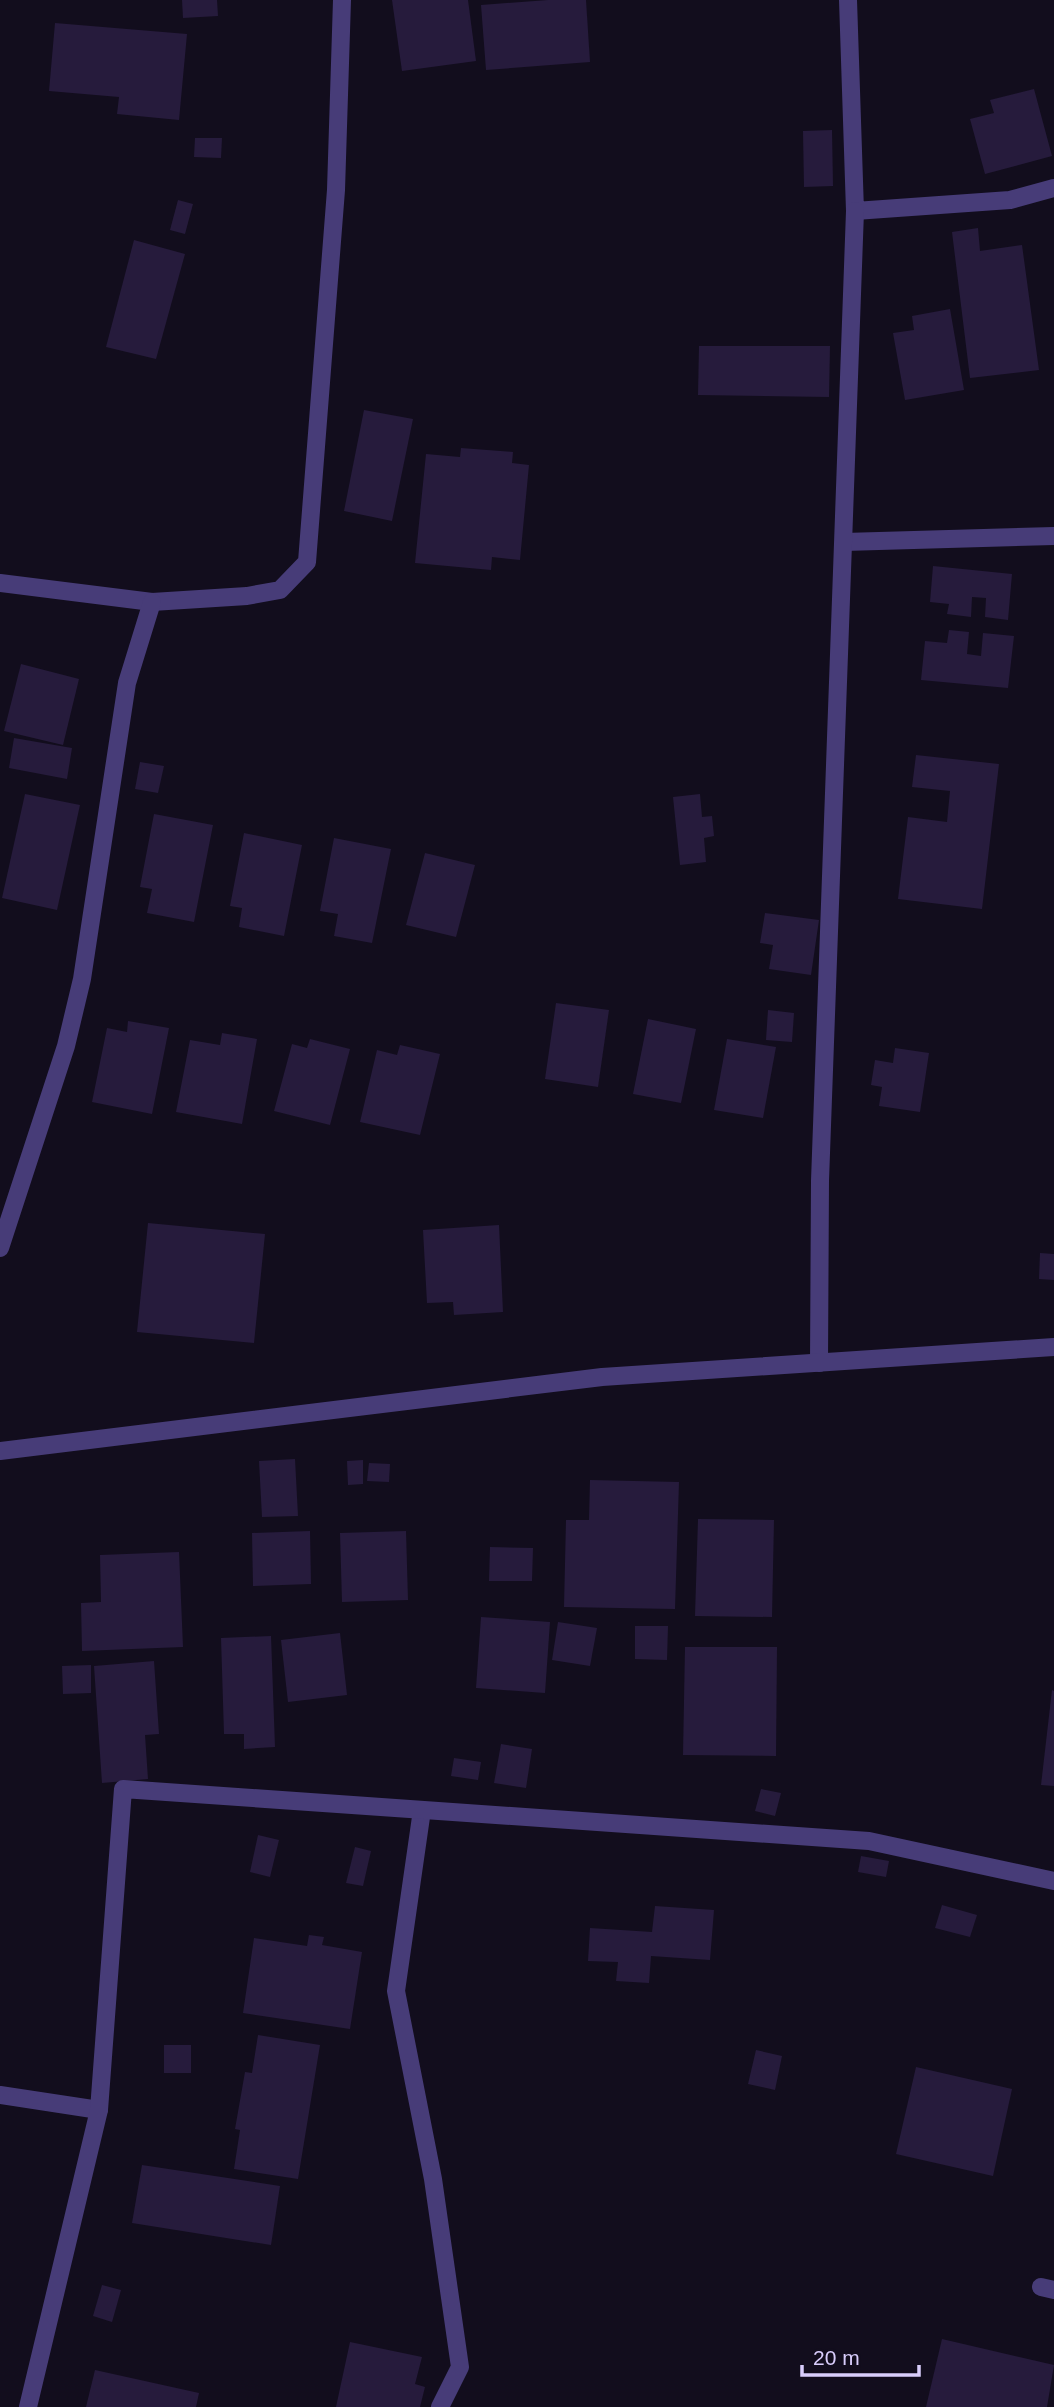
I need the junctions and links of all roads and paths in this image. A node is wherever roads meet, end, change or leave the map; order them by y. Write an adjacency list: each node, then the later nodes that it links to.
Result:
1 (342, 0): 8 (street)
2 (848, 0): 4 (street)
3 (1054, 188): 4 (street)
4 (855, 211): 6 (street)
5 (1054, 536): 6 (street)
6 (844, 542): 11 (street)
7 (0, 583): 8 (street)
8 (152, 602): 9 (street)
9 (0, 1248)
10 (1054, 1347): 11 (street)
11 (818, 1363): 12 (street)
12 (0, 1451)
13 (422, 1810): 14 (street); 16 (street); 18 (street)
14 (1054, 1881)
15 (0, 2095): 16 (street)
16 (99, 2110): 17 (street)
17 (28, 2407)
18 (440, 2407)

